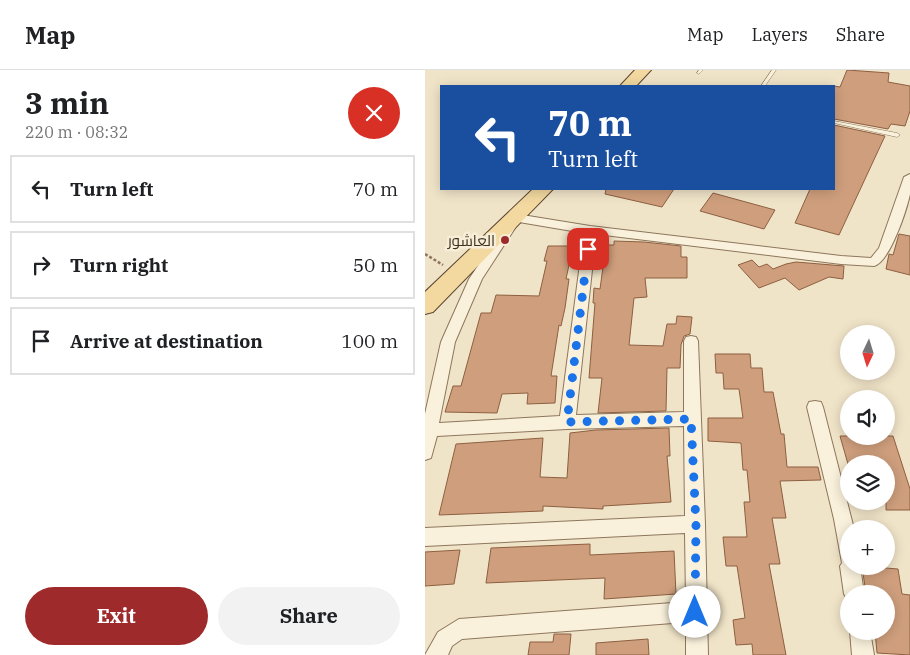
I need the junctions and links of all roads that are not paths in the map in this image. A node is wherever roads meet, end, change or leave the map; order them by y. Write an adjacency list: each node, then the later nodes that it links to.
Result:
1 (644, 70): 4 (main road)
2 (659, 70): 5 (main road)
3 (774, 70): 6 (lane)
4 (628, 85)
5 (645, 85)
6 (764, 85)
7 (835, 122): 8 (lane)
8 (897, 135)
9 (910, 177): 13 (street)
10 (522, 190): 14 (main road)
11 (543, 190): 12 (main road)
12 (516, 218): 13 (street); 15 (main road); 20 (street)
13 (591, 230): 19 (street)
14 (425, 282)
15 (425, 306)
16 (691, 341): 18 (street)
17 (815, 407): 22 (street)
18 (691, 419): 19 (street); 23 (street)
19 (567, 422): 20 (street)
20 (431, 430): 21 (street)
21 (425, 453)
22 (843, 520)
23 (696, 524): 24 (street); 25 (street)
24 (425, 537)
25 (695, 612): 27 (street); 28 (street)
26 (861, 640): 29 (street)
27 (436, 655)
28 (697, 655)
29 (863, 655)

